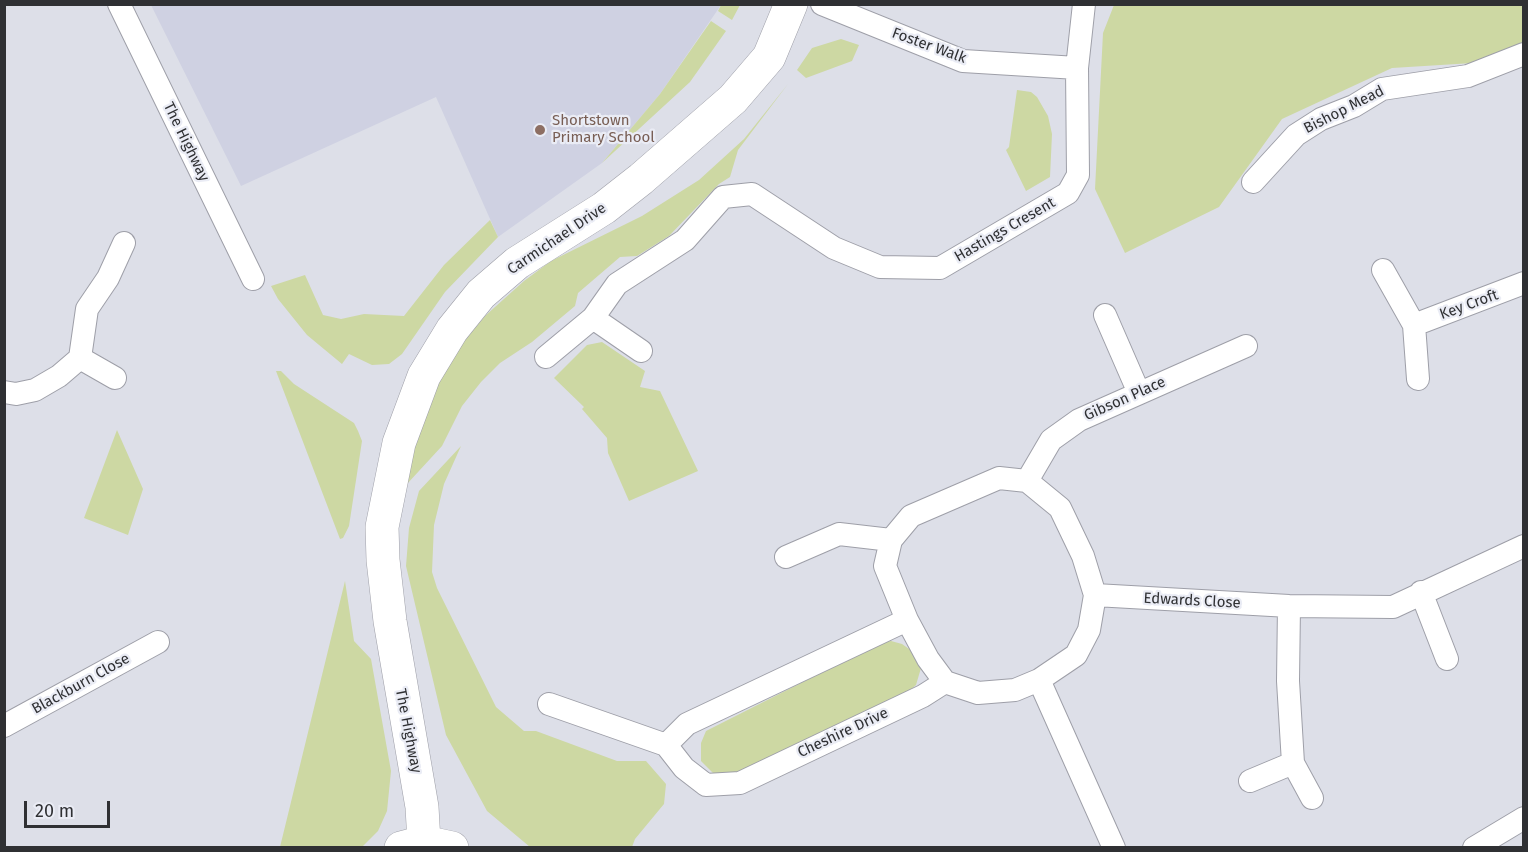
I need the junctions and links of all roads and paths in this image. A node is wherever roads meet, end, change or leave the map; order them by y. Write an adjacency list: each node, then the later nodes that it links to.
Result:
1 (119, 4): 10 (street, The Highway)
2 (791, 4): 31 (main road, Carmichael Drive)
3 (822, 4): 6 (street, Foster Walk)
4 (1084, 4): 6 (street, Hastings Cresent)
5 (1524, 54): 7 (street, Bishop Mead)
6 (1077, 68): 13 (street, Hastings Cresent)
7 (1253, 182)
8 (124, 243): 18 (street)
9 (1383, 270): 14 (street)
10 (253, 279)
11 (1524, 283): 14 (street, Key Croft)
12 (1104, 315): 22 (street)
13 (593, 318): 16 (street); 17 (street, Hastings Cresent)
14 (1414, 325): 20 (street)
15 (1246, 346): 22 (street, Gibson Place)
16 (641, 351)
17 (546, 357)
18 (80, 358): 19 (street); 21 (street)
19 (115, 378)
20 (1418, 379)
21 (4, 392)
22 (1139, 393): 23 (street, Gibson Place)
23 (1027, 481): 24 (street); 28 (street)
24 (891, 540): 26 (street); 30 (street)
25 (1524, 546): 27 (street, Edwards Close)
26 (786, 557)
27 (1421, 592): 29 (street, Edwards Close); 33 (street)
28 (1095, 595): 29 (street, Edwards Close); 34 (street)
29 (1289, 606): 39 (street)
30 (907, 620): 35 (street); 38 (street)
31 (390, 621): 43 (main road, The Highway)
32 (158, 642): 37 (street, Blackburn Close)
33 (1447, 659)
34 (1039, 680): 35 (street); 44 (street)
35 (945, 682): 38 (street, Cheshire Drive)
36 (549, 704): 38 (street)
37 (4, 726)
38 (666, 746)
39 (1293, 763): 40 (street); 41 (street)
40 (1250, 781)
41 (1312, 798)
42 (1524, 818): 45 (street)
43 (425, 846)
44 (1114, 848)
45 (1474, 848)

